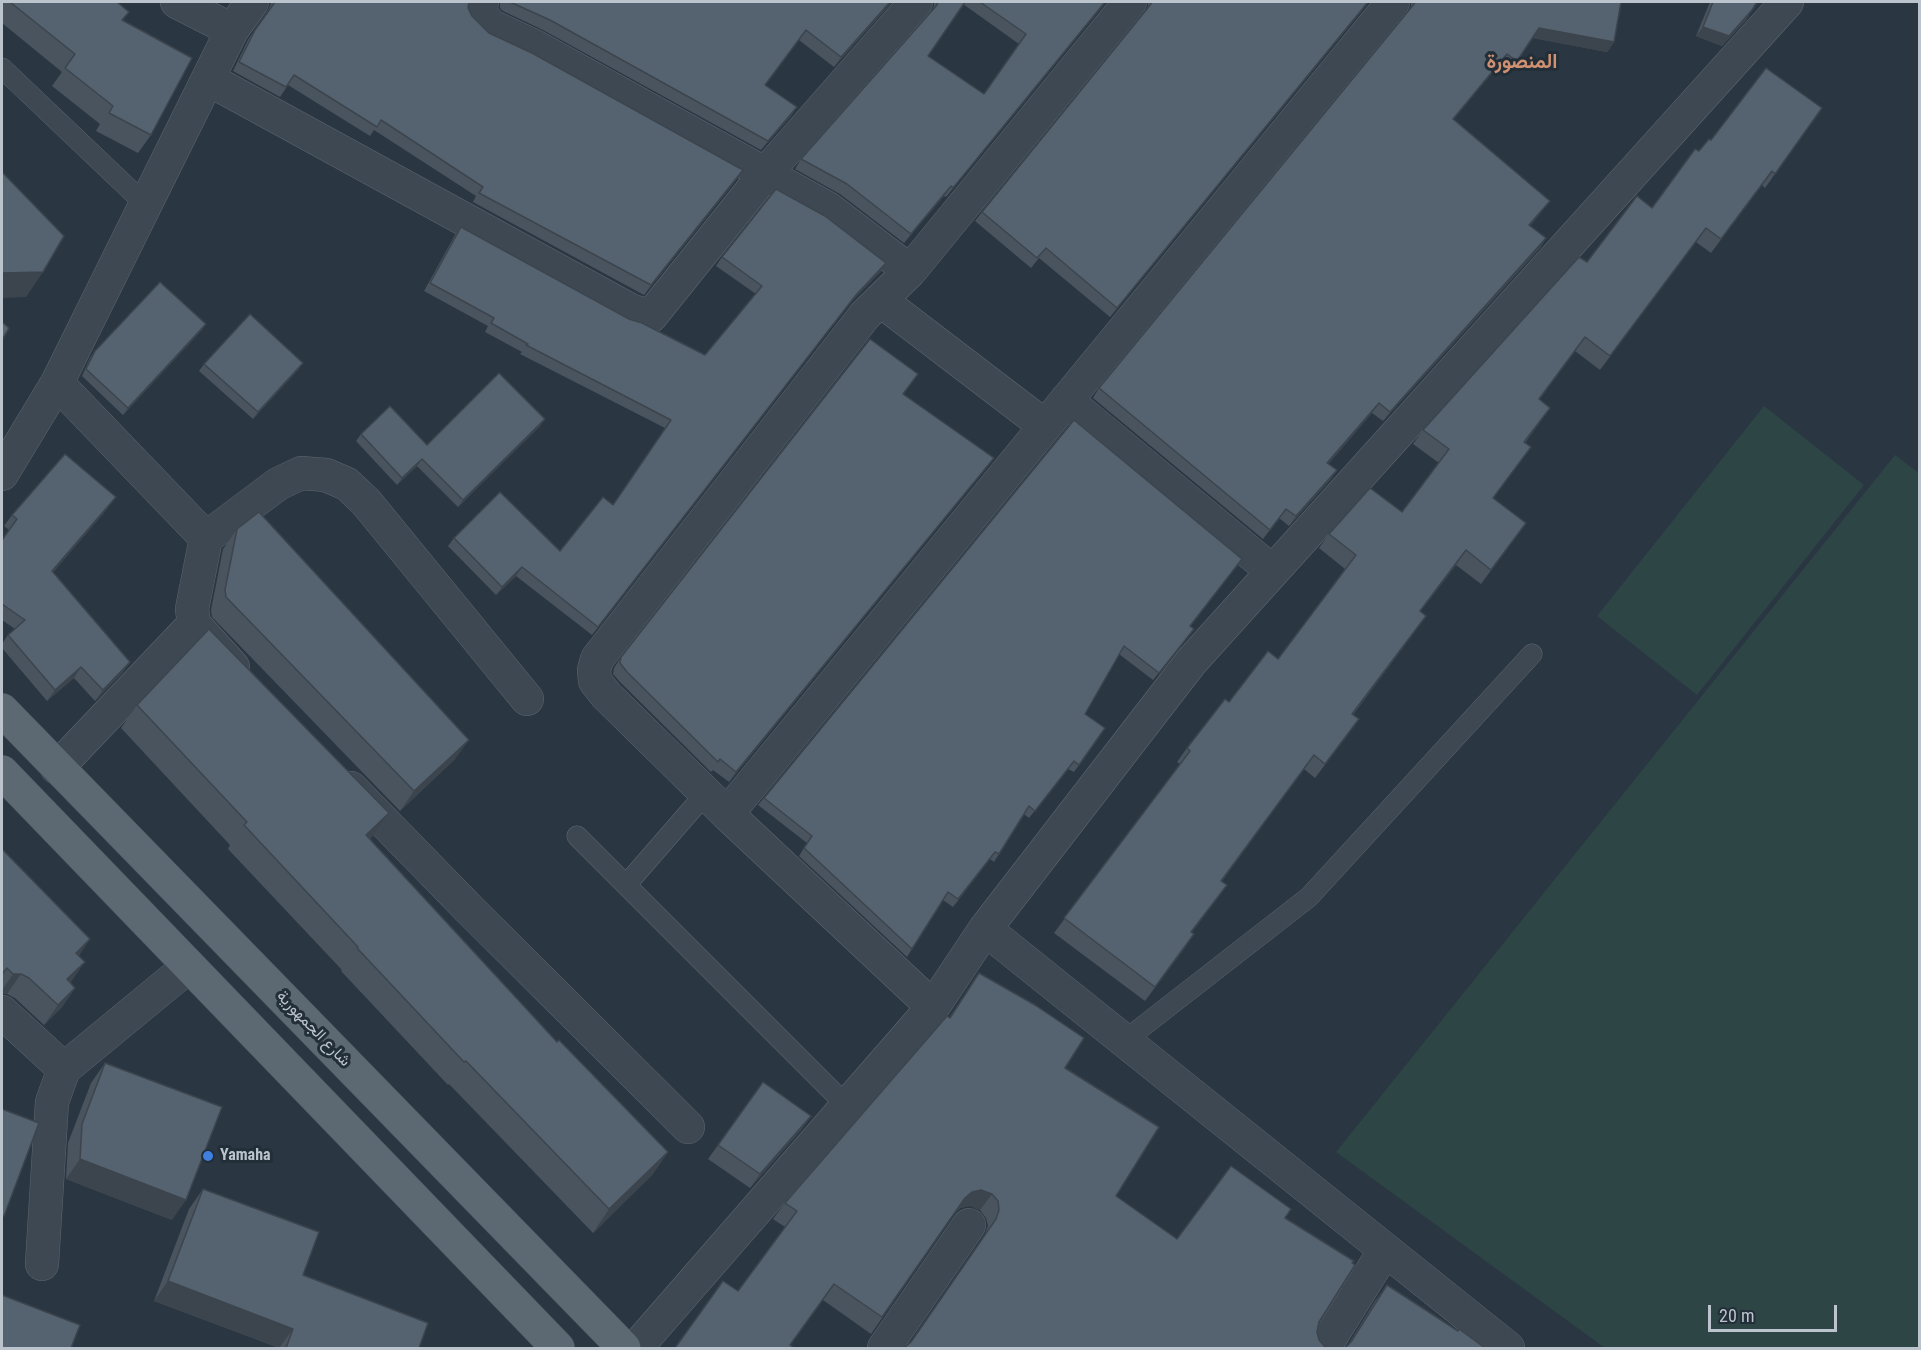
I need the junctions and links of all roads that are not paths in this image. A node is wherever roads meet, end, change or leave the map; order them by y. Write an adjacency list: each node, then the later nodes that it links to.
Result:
1 (177, 2): 8 (street)
2 (252, 2): 8 (street)
3 (482, 2): 11 (street)
4 (916, 2): 11 (street)
5 (1131, 2): 13 (street)
6 (1393, 2): 16 (street)
7 (1787, 2): 20 (street)
8 (232, 30): 10 (street)
9 (2, 68): 12 (lane)
10 (208, 79): 11 (street); 12 (street)
11 (765, 174): 13 (street)
12 (146, 205): 15 (street)
13 (910, 271): 14 (street)
14 (880, 300): 17 (street); 29 (street)
15 (57, 383): 18 (street); 19 (street)
16 (1066, 400): 17 (street); 20 (street)
17 (1045, 426): 29 (street)
18 (2, 474)
19 (206, 538): 21 (street); 24 (street)
20 (1272, 572): 32 (street)
21 (194, 624): 23 (street); 27 (street)
22 (1532, 654): 36 (lane)
23 (254, 688)
24 (527, 699)
25 (2, 710): 27 (main road, شارع الجمهورية)
26 (328, 765): 39 (street)
27 (57, 768): 44 (main road, شارع الجمهورية)
28 (2, 772): 33 (main road)
29 (717, 803): 31 (lane); 34 (street)
30 (577, 836): 31 (lane)
31 (626, 885): 38 (lane)
32 (985, 929): 34 (street); 36 (street)
33 (189, 966): 37 (street); 43 (main road)
34 (933, 1007): 38 (street)
35 (2, 1012): 37 (street)
36 (1124, 1041): 41 (street)
37 (64, 1069): 42 (street)
38 (847, 1106): 45 (street)
39 (688, 1127)
40 (969, 1225): 46 (street)
41 (1385, 1250): 47 (street); 48 (street)
42 (42, 1264)
43 (558, 1348)
44 (624, 1348)
45 (636, 1348)
46 (884, 1348)
47 (1324, 1348)
48 (1508, 1348)

